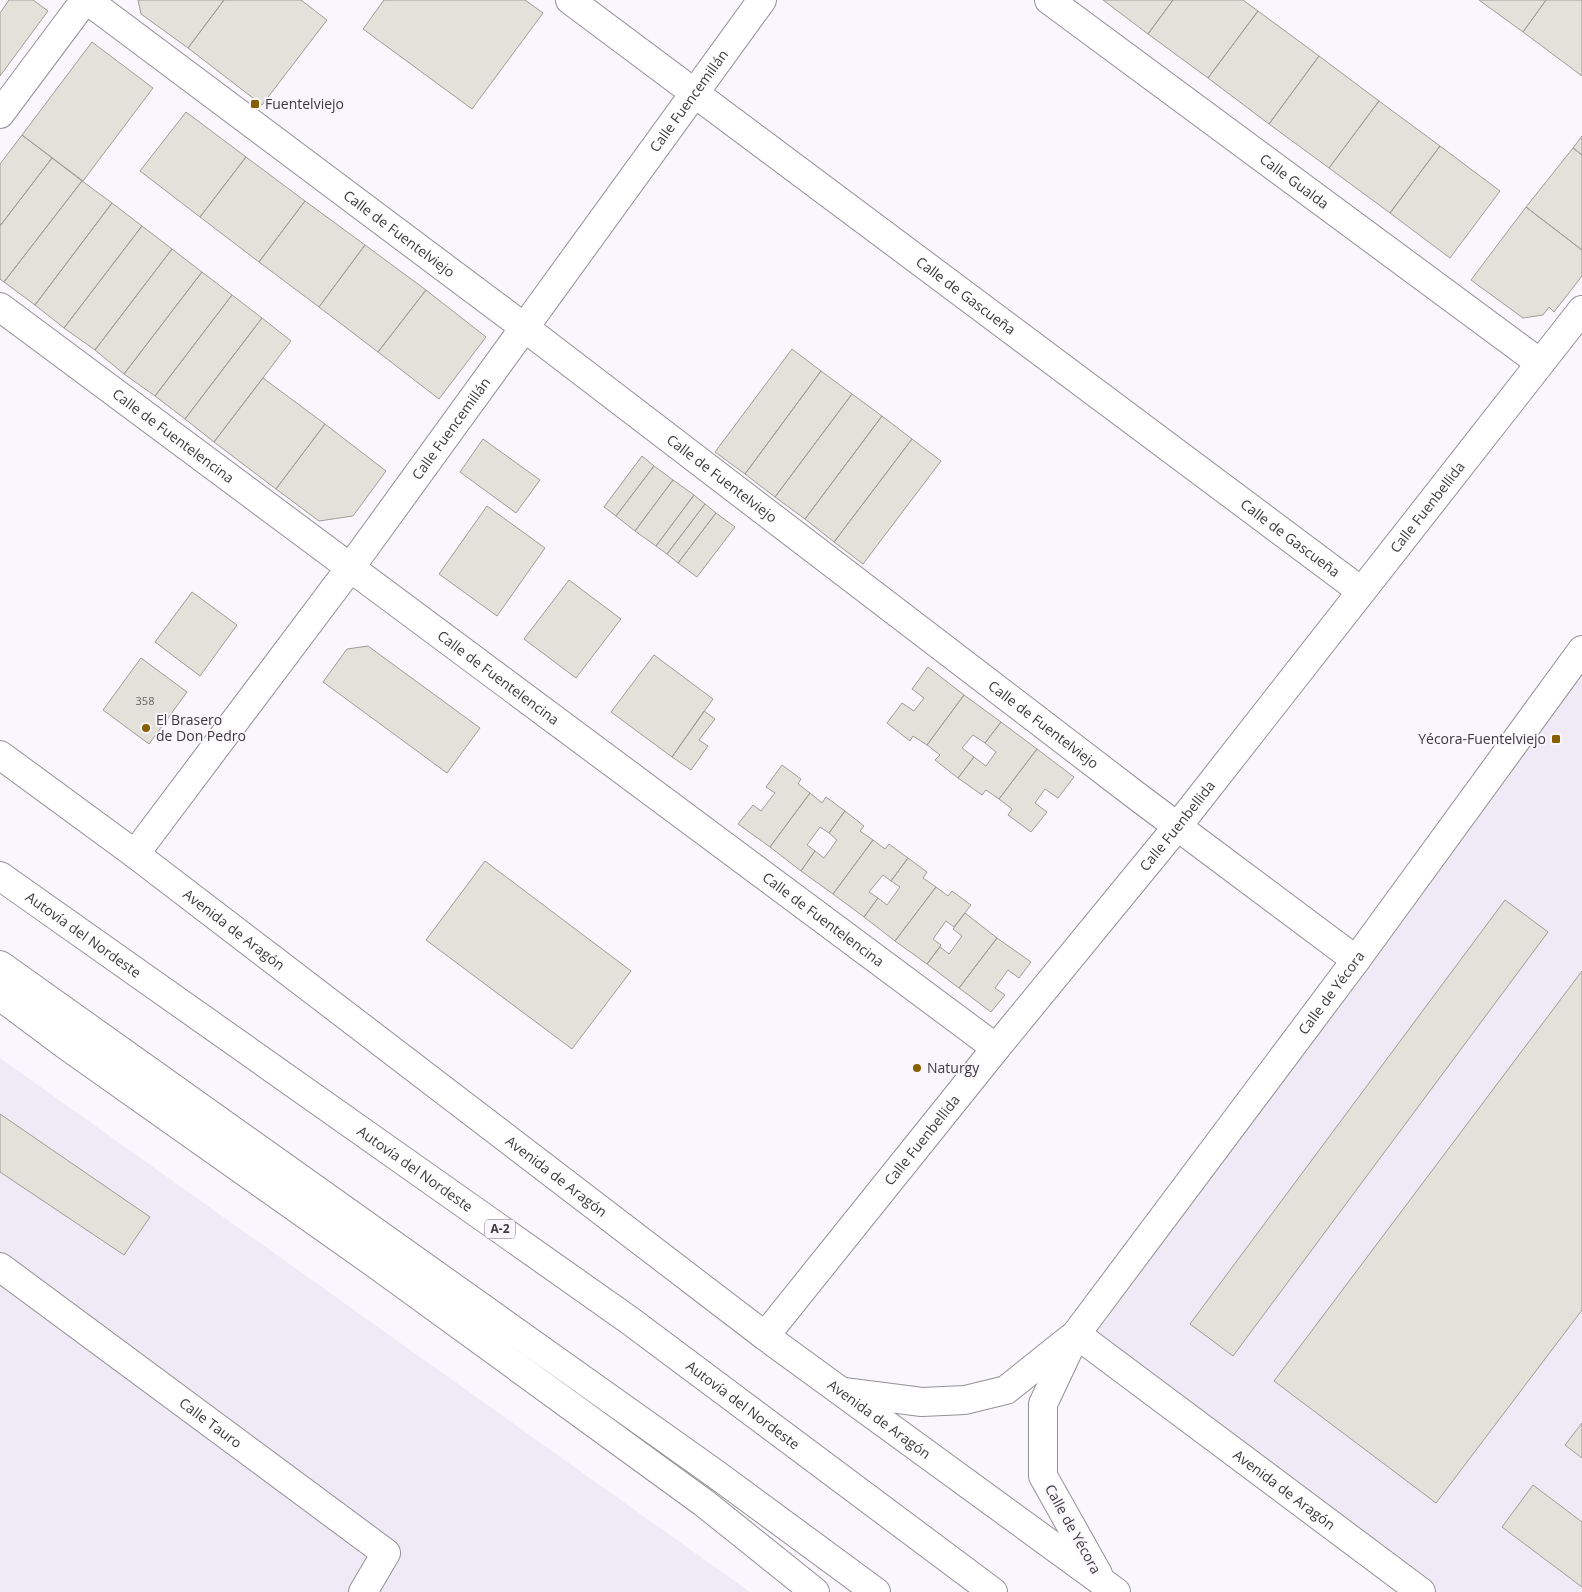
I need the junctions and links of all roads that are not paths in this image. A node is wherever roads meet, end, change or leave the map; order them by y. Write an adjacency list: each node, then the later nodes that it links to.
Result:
1 (86, 0): 6 (main road); 9 (main road, Calle de Fuentelviejo)
2 (570, 0): 5 (main road, Calle de Gascueña)
3 (762, 0): 5 (main road, Calle Fuencemillán)
4 (1049, 0): 10 (main road, Calle Gualda)
5 (695, 93): 9 (main road, Calle Fuencemillán); 12 (main road, Calle de Gascueña)
6 (0, 114)
7 (0, 307): 11 (main road, Calle de Fuentelencina)
8 (1582, 310): 10 (main road, Calle Fuenbellida)
9 (525, 328): 11 (main road, Calle Fuencemillán); 15 (main road, Calle de Fuentelviejo)
10 (1540, 363): 12 (main road, Calle Fuenbellida)
11 (350, 568): 16 (main road, Calle Fuencemillán); 21 (main road, Calle de Fuentelencina)
12 (1361, 591): 15 (main road, Calle Fuenbellida)
13 (1582, 650): 18 (main road, Calle de Yécora)
14 (0, 755): 16 (main road, Avenida de Aragón)
15 (1177, 827): 18 (main road, Calle de Fuentelviejo); 21 (main road, Calle Fuenbellida)
16 (135, 854): 24 (main road, Avenida de Aragón)
17 (0, 876): 32 (main road, Autovía del Nordeste / A-2)
18 (1356, 960): 23 (main road, Calle de Yécora)
19 (0, 965): 31 (main road)
20 (0, 996): 26 (main road)
21 (996, 1048): 24 (main road, Calle Fuenbellida)
22 (0, 1267): 28 (main road, Calle Tauro)
23 (1076, 1334): 25 (main road, Calle de Yécora); 27 (main road, Calle de Yécora); 33 (main road, Avenida de Aragón)
24 (765, 1336): 25 (main road, Avenida de Aragón)
25 (842, 1392): 27 (main road, Avenida de Aragón)
26 (704, 1503): 29 (main road); 30 (main road)
27 (1109, 1587)
28 (363, 1592)
29 (815, 1592)
30 (831, 1592)
31 (876, 1592)
32 (993, 1592)
33 (1421, 1592)

